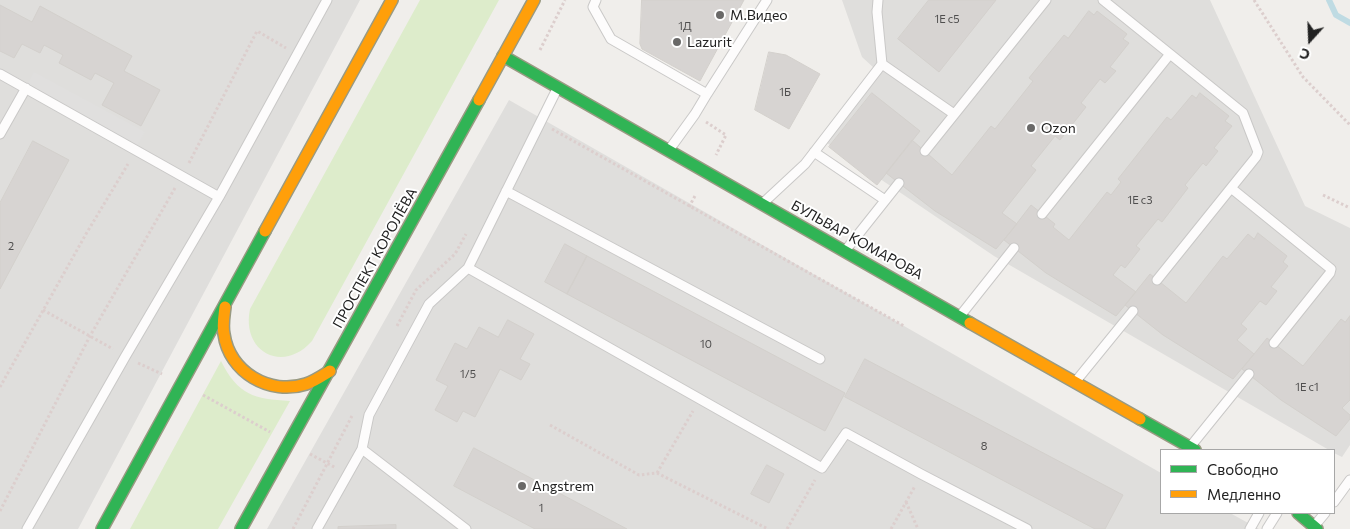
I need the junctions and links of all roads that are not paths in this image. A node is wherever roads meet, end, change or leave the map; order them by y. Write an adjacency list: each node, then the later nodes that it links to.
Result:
1 (327, 0): 24 (lane)
2 (534, 0): 10 (main road, ПРОСПЕКТ КОРОЛЁВА)
3 (596, 0): 15 (lane)
4 (767, 0): 15 (lane)
5 (878, 0): 11 (lane)
6 (1046, 0): 16 (lane)
7 (1103, 0): 9 (lane)
8 (387, 2): 32 (main road)
9 (1170, 54): 22 (lane); 27 (lane)
10 (503, 56): 13 (main road, БУЛЬВАР КОМАРОВА); 37 (main road, ПРОСПЕКТ КОРОЛЁВА)
11 (882, 64): 16 (lane); 20 (lane)
12 (0, 74): 14 (lane)
13 (558, 87): 18 (main road, БУЛЬВАР КОМАРОВА); 23 (lane)
14 (26, 88): 17 (lane); 24 (lane)
15 (707, 94): 18 (lane)
16 (954, 114): 19 (lane)
17 (0, 134)
18 (669, 150): 26 (main road, БУЛЬВАР КОМАРОВА)
19 (925, 151)
20 (814, 152): 25 (lane); 26 (lane)
21 (899, 183): 25 (lane)
22 (1231, 188): 31 (lane); 35 (lane)
23 (506, 190): 30 (lane); 36 (lane)
24 (219, 197): 49 (lane)
25 (885, 200): 29 (lane)
26 (762, 204): 29 (main road, БУЛЬВАР КОМАРОВА)
27 (1042, 214)
28 (1014, 248): 34 (lane)
29 (845, 251): 34 (main road, БУЛЬВАР КОМАРОВА)
30 (468, 268): 40 (lane); 54 (lane)
31 (1157, 280)
32 (225, 306): 37 (main road); 50 (main road)
33 (1133, 311): 39 (lane)
34 (960, 316): 39 (main road, БУЛЬВАР КОМАРОВА)
35 (1274, 343)
36 (820, 359)
37 (330, 371): 51 (main road, ПРОСПЕКТ КОРОЛЁВА)
38 (1249, 374): 41 (lane)
39 (1076, 382): 41 (main road, БУЛЬВАР КОМАРОВА)
40 (362, 449): 52 (lane); 53 (lane)
41 (1193, 449)
42 (1350, 480): 43 (lane)
43 (1335, 501)
44 (1258, 514): 55 (lane)
45 (1276, 514): 56 (lane)
46 (1299, 514): 48 (main road)
47 (1325, 514): 48 (lane)
48 (1316, 527)
49 (27, 529)
50 (102, 529)
51 (241, 529)
52 (317, 529)
53 (466, 529)
54 (1027, 529)
55 (1250, 529)
56 (1268, 529)

